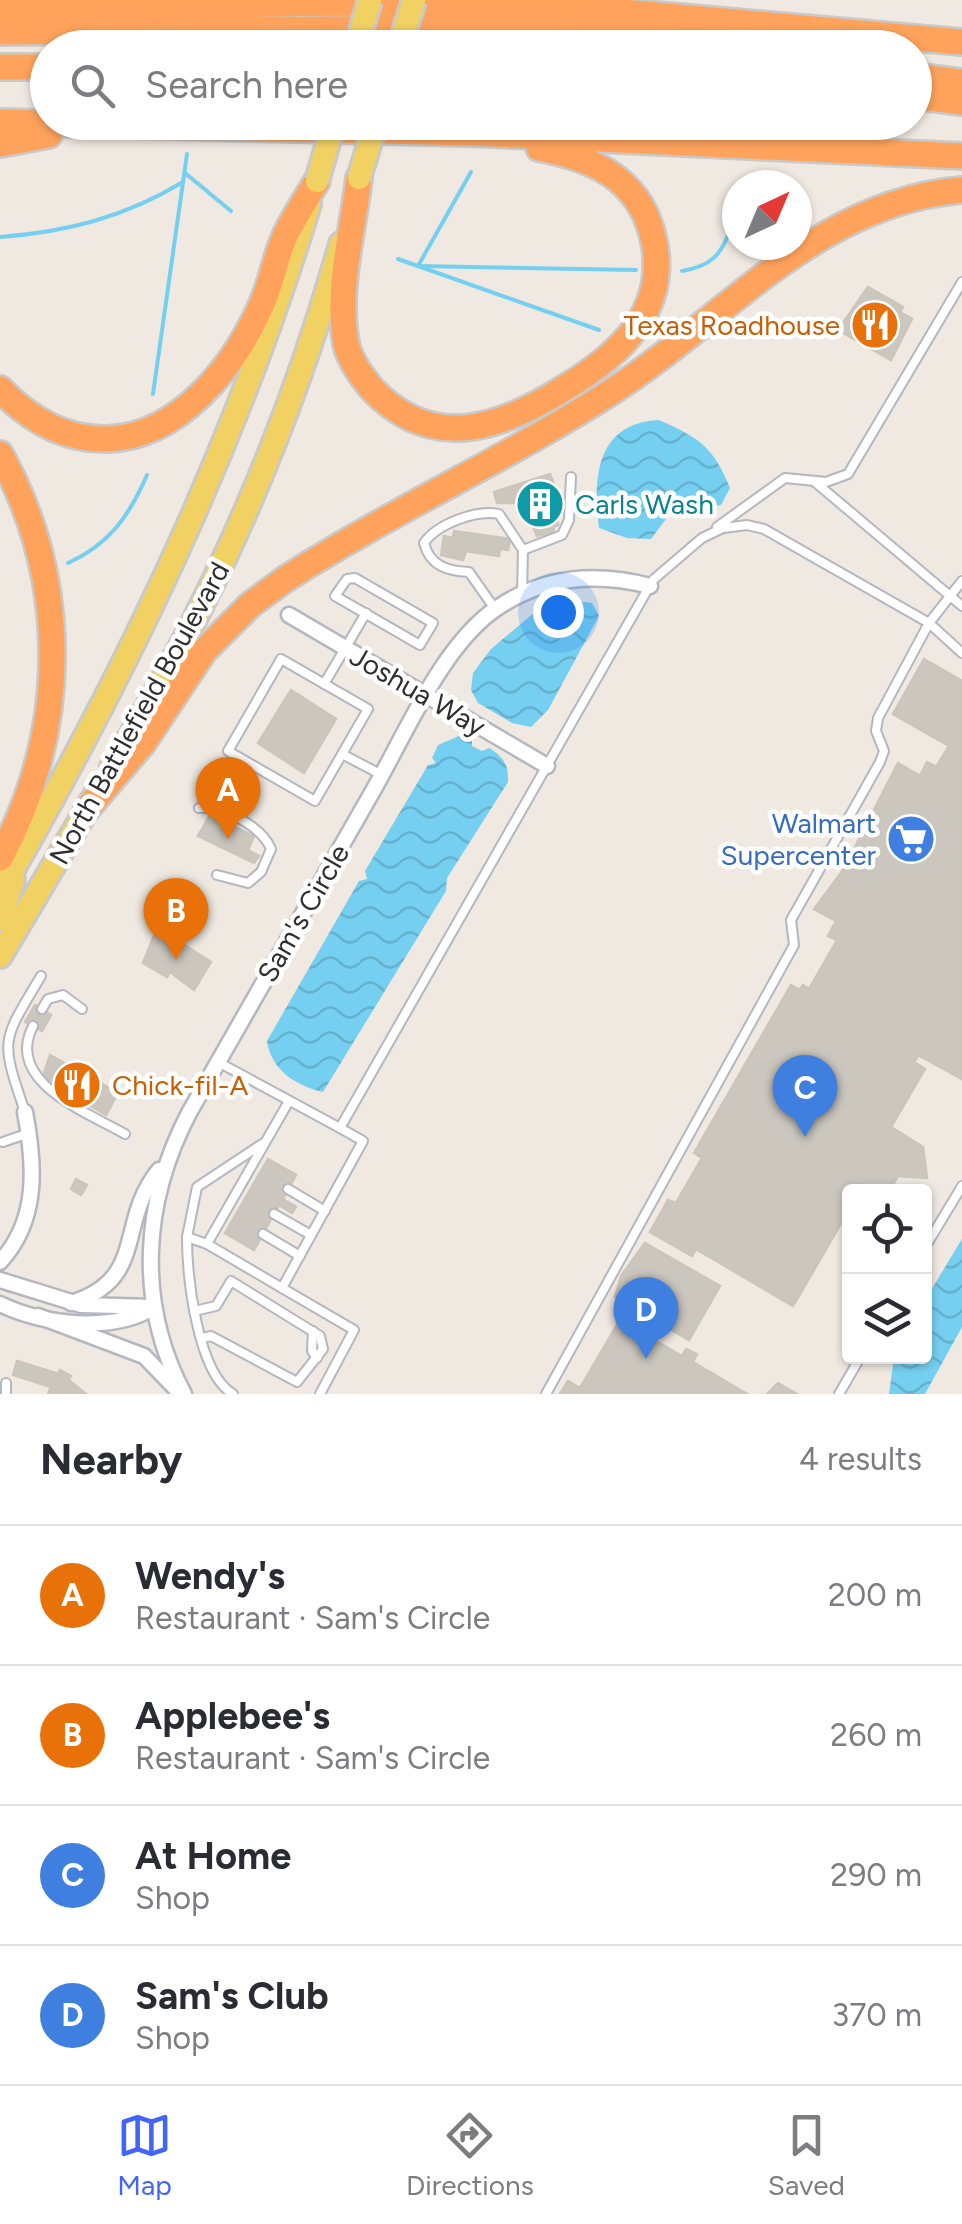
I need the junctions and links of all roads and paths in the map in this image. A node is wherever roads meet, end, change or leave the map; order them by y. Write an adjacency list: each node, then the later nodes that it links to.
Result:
1 (370, 0): 5 (main road, bridge)
2 (414, 0): 6 (main road, bridge)
3 (0, 8): 8 (highway)
4 (181, 30): 7 (highway)
5 (361, 30)
6 (405, 30)
7 (600, 30)
8 (827, 30)
9 (0, 32): 10 (highway)
10 (30, 32)
11 (932, 39): 12 (highway)
12 (962, 42)
13 (0, 54): 15 (highway)
14 (932, 56): 16 (highway)
15 (30, 59)
16 (962, 59)
17 (30, 64): 18 (highway)
18 (0, 68)
19 (932, 78): 20 (highway)
20 (962, 82)
21 (932, 98): 22 (highway)
22 (962, 102)
23 (0, 122): 24 (highway)
24 (30, 123)
25 (30, 137): 30 (highway)
26 (329, 140): 33 (main road, North Battlefield Boulevard, bridge)
27 (371, 140): 32 (main road, North Battlefield Boulevard, bridge)
28 (502, 140): 32 (highway)
29 (635, 140): 31 (highway)
30 (0, 144)
31 (962, 156)
32 (360, 178): 59 (main road, North Battlefield Boulevard)
33 (316, 181): 36 (highway); 60 (main road, North Battlefield Boulevard)
34 (962, 190): 59 (highway)
35 (962, 282): 39 (lane)
36 (0, 388)
37 (0, 454): 60 (highway)
38 (570, 476): 41 (lane)
39 (814, 482): 40 (lane); 45 (lane)
40 (702, 538): 43 (lane); 50 (lane)
41 (523, 550): 44 (lane); 47 (lane)
42 (962, 582): 45 (lane)
43 (650, 586): 44 (street, Sam's Circle); 56 (lane)
44 (522, 593): 47 (street, Sam's Circle)
45 (950, 596): 46 (lane); 50 (lane)
46 (962, 606)
47 (495, 609): 54 (street, Sam's Circle)
48 (366, 614): 48 (lane); 51 (lane)
49 (289, 615): 51 (street, Joshua Way)
50 (929, 623): 52 (lane); 105 (lane)
51 (344, 648): 53 (lane); 54 (street, Joshua Way)
52 (962, 653)
53 (324, 684): 55 (lane); 55 (lane)
54 (427, 697): 56 (street, Joshua Way); 57 (street, Sam's Circle)
55 (342, 754): 57 (lane)
56 (547, 766): 72 (lane)
57 (382, 776): 69 (street, Sam's Circle)
58 (199, 808): 61 (lane)
59 (86, 809): 64 (main road, North Battlefield Boulevard)
60 (7, 862): 62 (main road, North Battlefield Boulevard); 63 (main road)
61 (217, 875)
62 (0, 892)
63 (0, 920)
64 (0, 956)
65 (41, 976): 71 (lane)
66 (82, 1009): 67 (lane)
67 (42, 1010)
68 (33, 1026): 74 (lane)
69 (218, 1062): 70 (lane); 77 (street, Sam's Circle)
70 (289, 1101): 72 (lane); 75 (lane)
71 (24, 1112): 73 (street)
72 (340, 1128): 82 (lane)
73 (29, 1133): 76 (lane); 90 (street)
74 (124, 1134)
75 (266, 1141): 78 (lane); 86 (lane)
76 (3, 1142)
77 (166, 1162): 93 (street); 95 (street, Sam's Circle)
78 (251, 1168): 79 (lane); 88 (lane)
79 (260, 1173)
80 (962, 1186): 87 (lane)
81 (288, 1190): 82 (lane)
82 (325, 1211): 85 (lane)
83 (274, 1214): 85 (lane)
84 (263, 1234): 89 (lane)
85 (311, 1235): 89 (lane)
86 (187, 1237): 88 (lane); 96 (lane)
87 (932, 1237)
88 (207, 1244): 92 (lane)
89 (300, 1256): 92 (lane)
90 (0, 1262)
91 (0, 1280): 93 (street)
92 (282, 1288): 104 (lane)
93 (72, 1302): 95 (street)
94 (0, 1304): 97 (street)
95 (154, 1307): 97 (street); 102 (street, Sam's Circle)
96 (194, 1311): 98 (lane); 98 (lane)
97 (38, 1316): 102 (street)
98 (202, 1338): 103 (lane)
99 (856, 1364): 106 (lane)
100 (6, 1383): 101 (lane)
101 (6, 1394)
102 (182, 1394)
103 (233, 1394)
104 (320, 1394)
105 (546, 1394)
106 (839, 1394)

